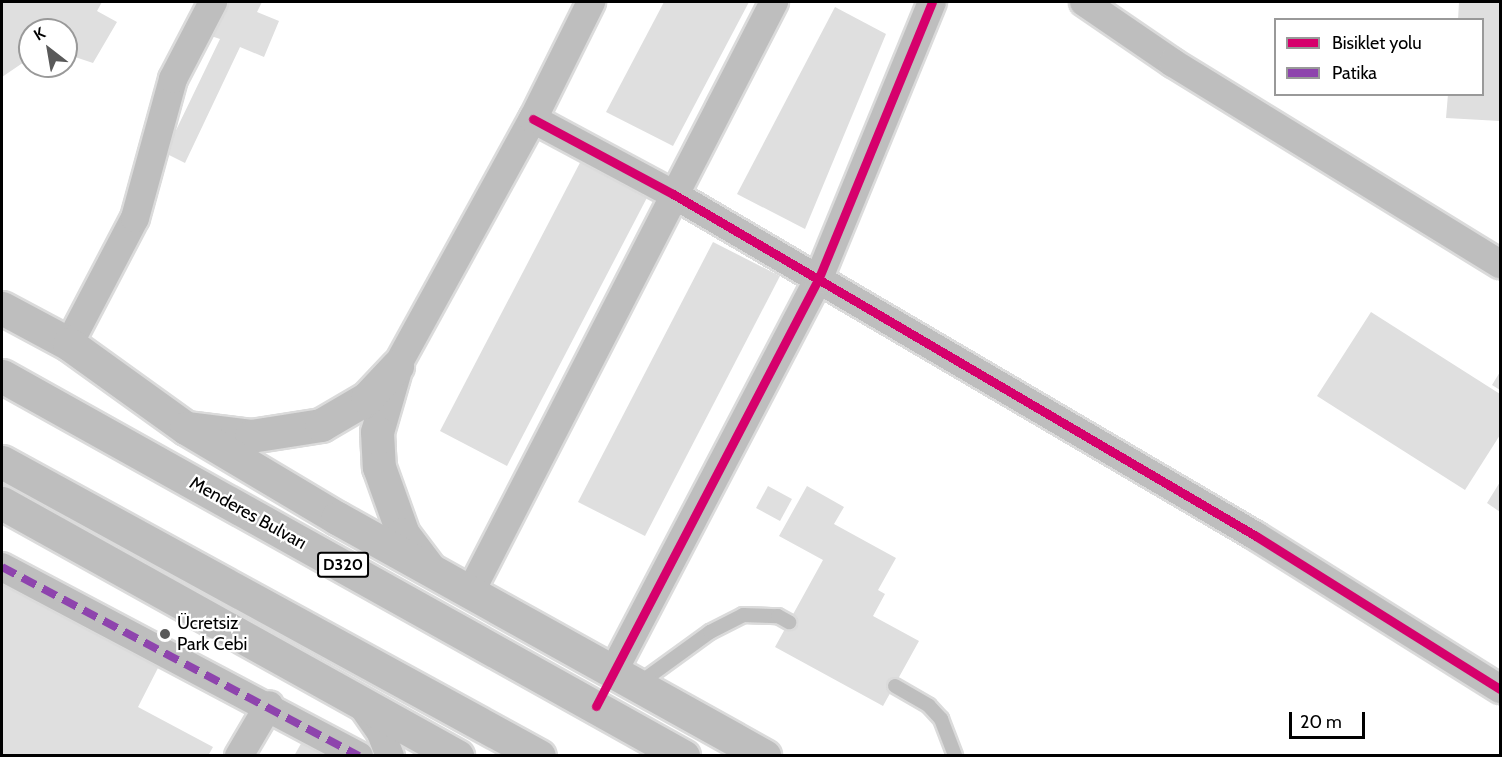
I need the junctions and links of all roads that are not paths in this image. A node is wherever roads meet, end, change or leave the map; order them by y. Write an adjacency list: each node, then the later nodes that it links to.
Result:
1 (213, 2): 11 (street)
2 (591, 2): 6 (street)
3 (774, 2): 7 (street)
4 (932, 2): 9 (street)
5 (1084, 2): 8 (street)
6 (534, 119): 7 (street); 12 (street)
7 (674, 194): 9 (street); 19 (street)
8 (1500, 264)
9 (818, 280): 21 (street); 23 (street)
10 (2, 308): 11 (main road)
11 (69, 344): 14 (main road)
12 (397, 366): 14 (main road); 18 (main road)
13 (2, 376): 26 (main road, Menderes Bulvarı / D320)
14 (186, 428): 18 (main road)
15 (2, 462): 31 (main road)
16 (2, 503): 24 (main road)
17 (2, 567): 25 (street)
18 (428, 567): 19 (main road)
19 (470, 593): 21 (main road); 26 (main road)
20 (789, 622): 21 (lane)
21 (625, 679): 26 (main road); 33 (main road)
22 (895, 686): 34 (lane)
23 (1500, 689)
24 (362, 704): 29 (street); 30 (main road)
25 (269, 705): 27 (street); 28 (street)
26 (596, 706): 32 (main road, Menderes Bulvarı / D320)
27 (239, 756)
28 (360, 756)
29 (390, 756)
30 (457, 756)
31 (539, 756)
32 (683, 756)
33 (764, 756)
34 (956, 756)

